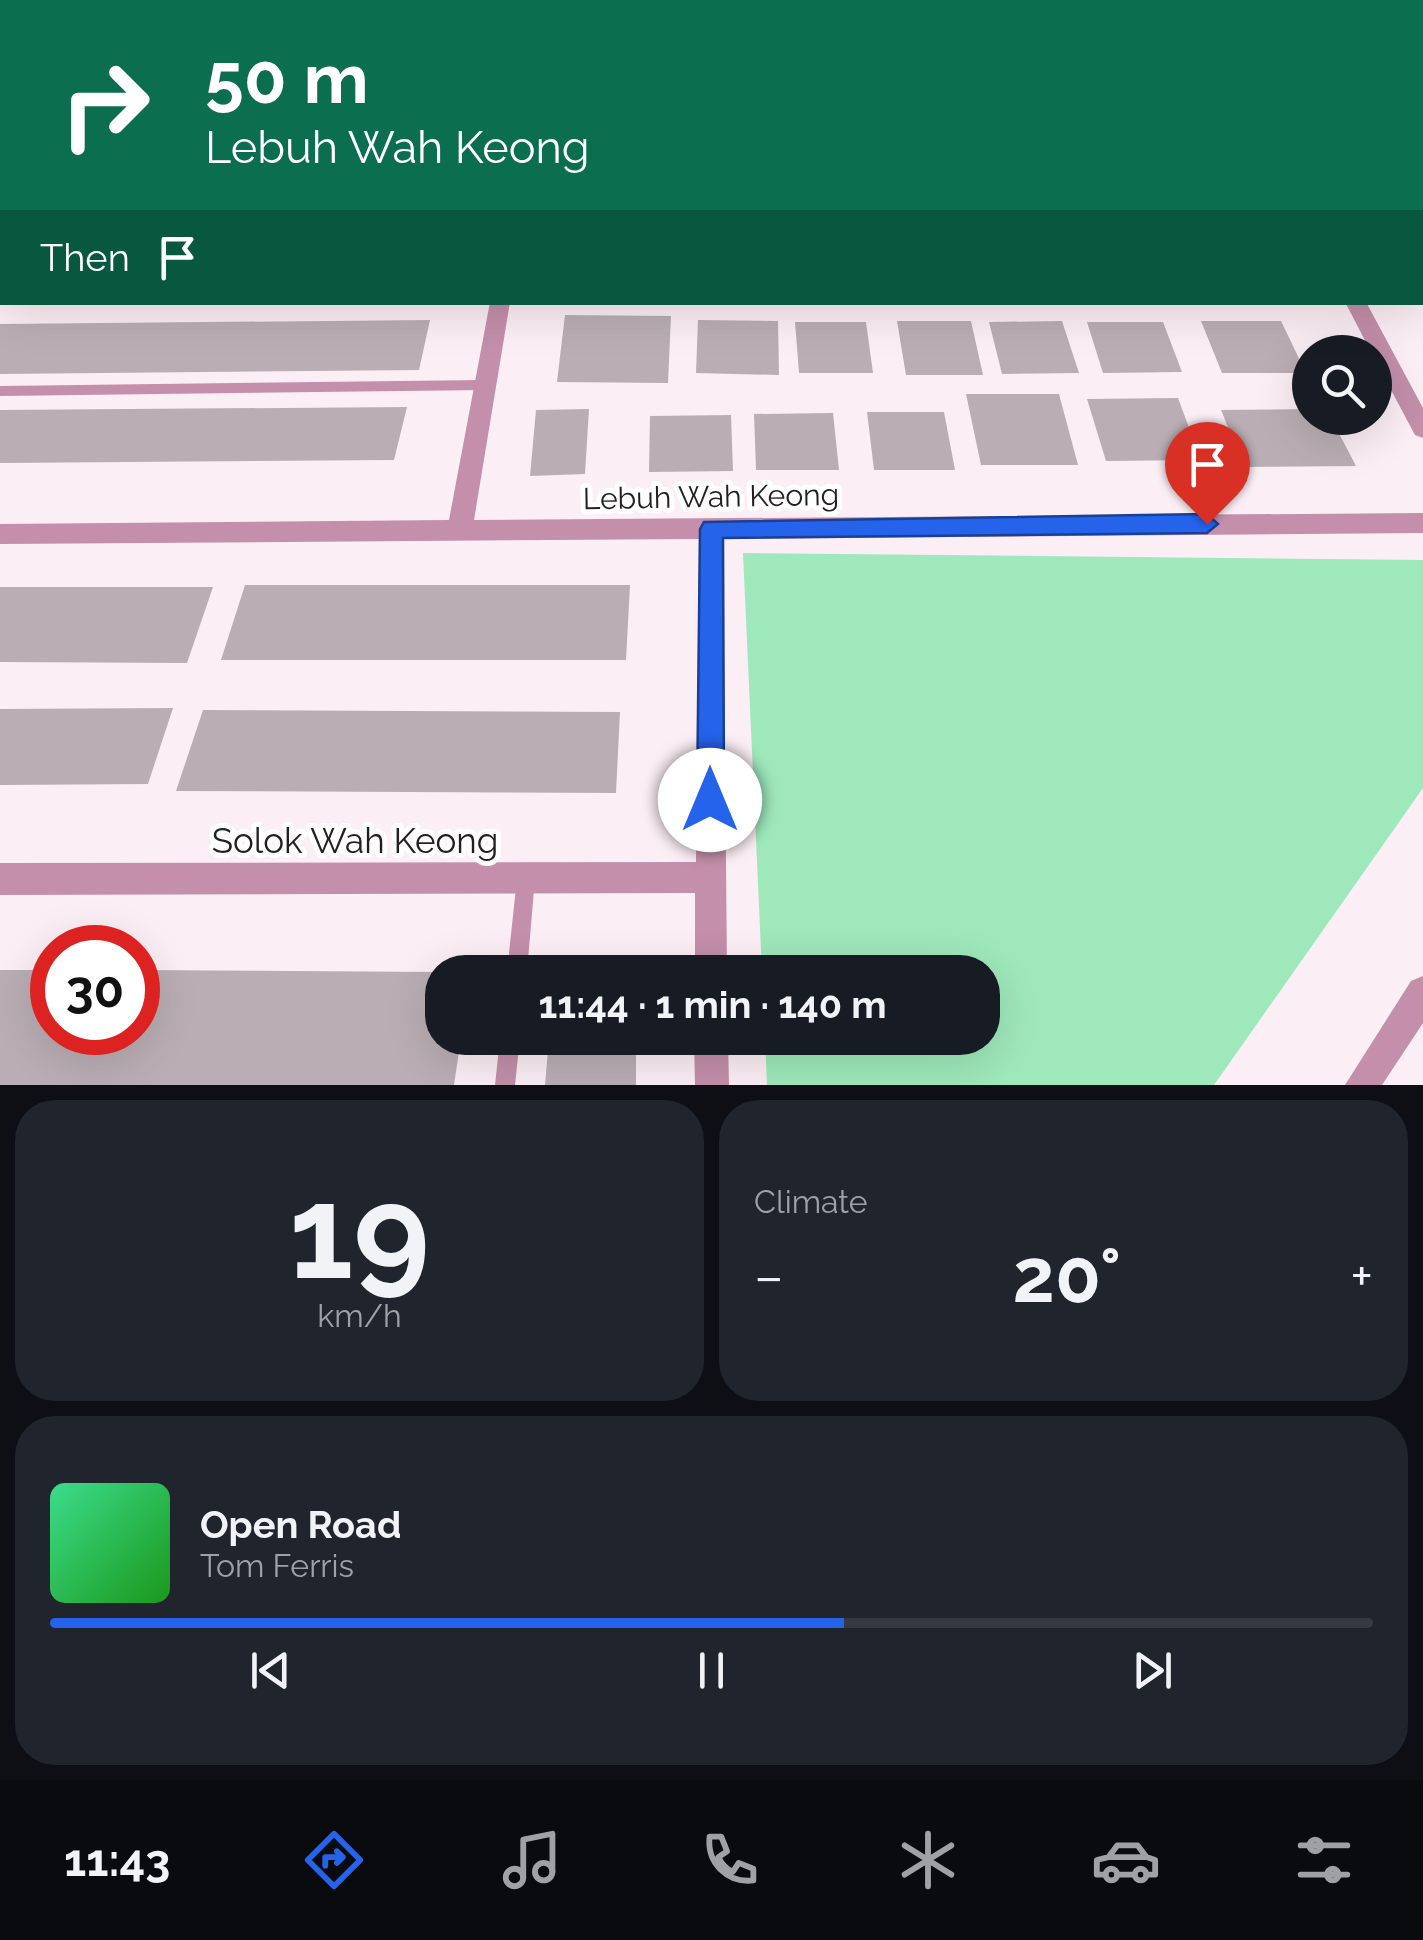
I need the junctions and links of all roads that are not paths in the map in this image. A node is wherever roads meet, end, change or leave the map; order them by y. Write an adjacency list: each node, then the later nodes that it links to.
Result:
1 (499, 305): 3 (street)
2 (1357, 305): 5 (street)
3 (485, 385): 4 (lane); 8 (street)
4 (0, 391)
5 (1423, 429)
6 (1423, 523): 7 (street, Lebuh Wah Keong)
7 (712, 529): 8 (street, Lebuh Wah Keong); 10 (street)
8 (459, 533): 9 (street, Lebuh Wah Keong)
9 (0, 534)
10 (710, 877): 11 (street, Solok Wah Keong); 14 (street)
11 (526, 878): 12 (street, Solok Wah Keong); 13 (lane)
12 (0, 879)
13 (518, 955)
14 (711, 955)
15 (1423, 993): 20 (street)
16 (508, 1055): 18 (lane)
17 (711, 1055): 19 (street)
18 (505, 1085)
19 (712, 1085)
20 (1362, 1085)

